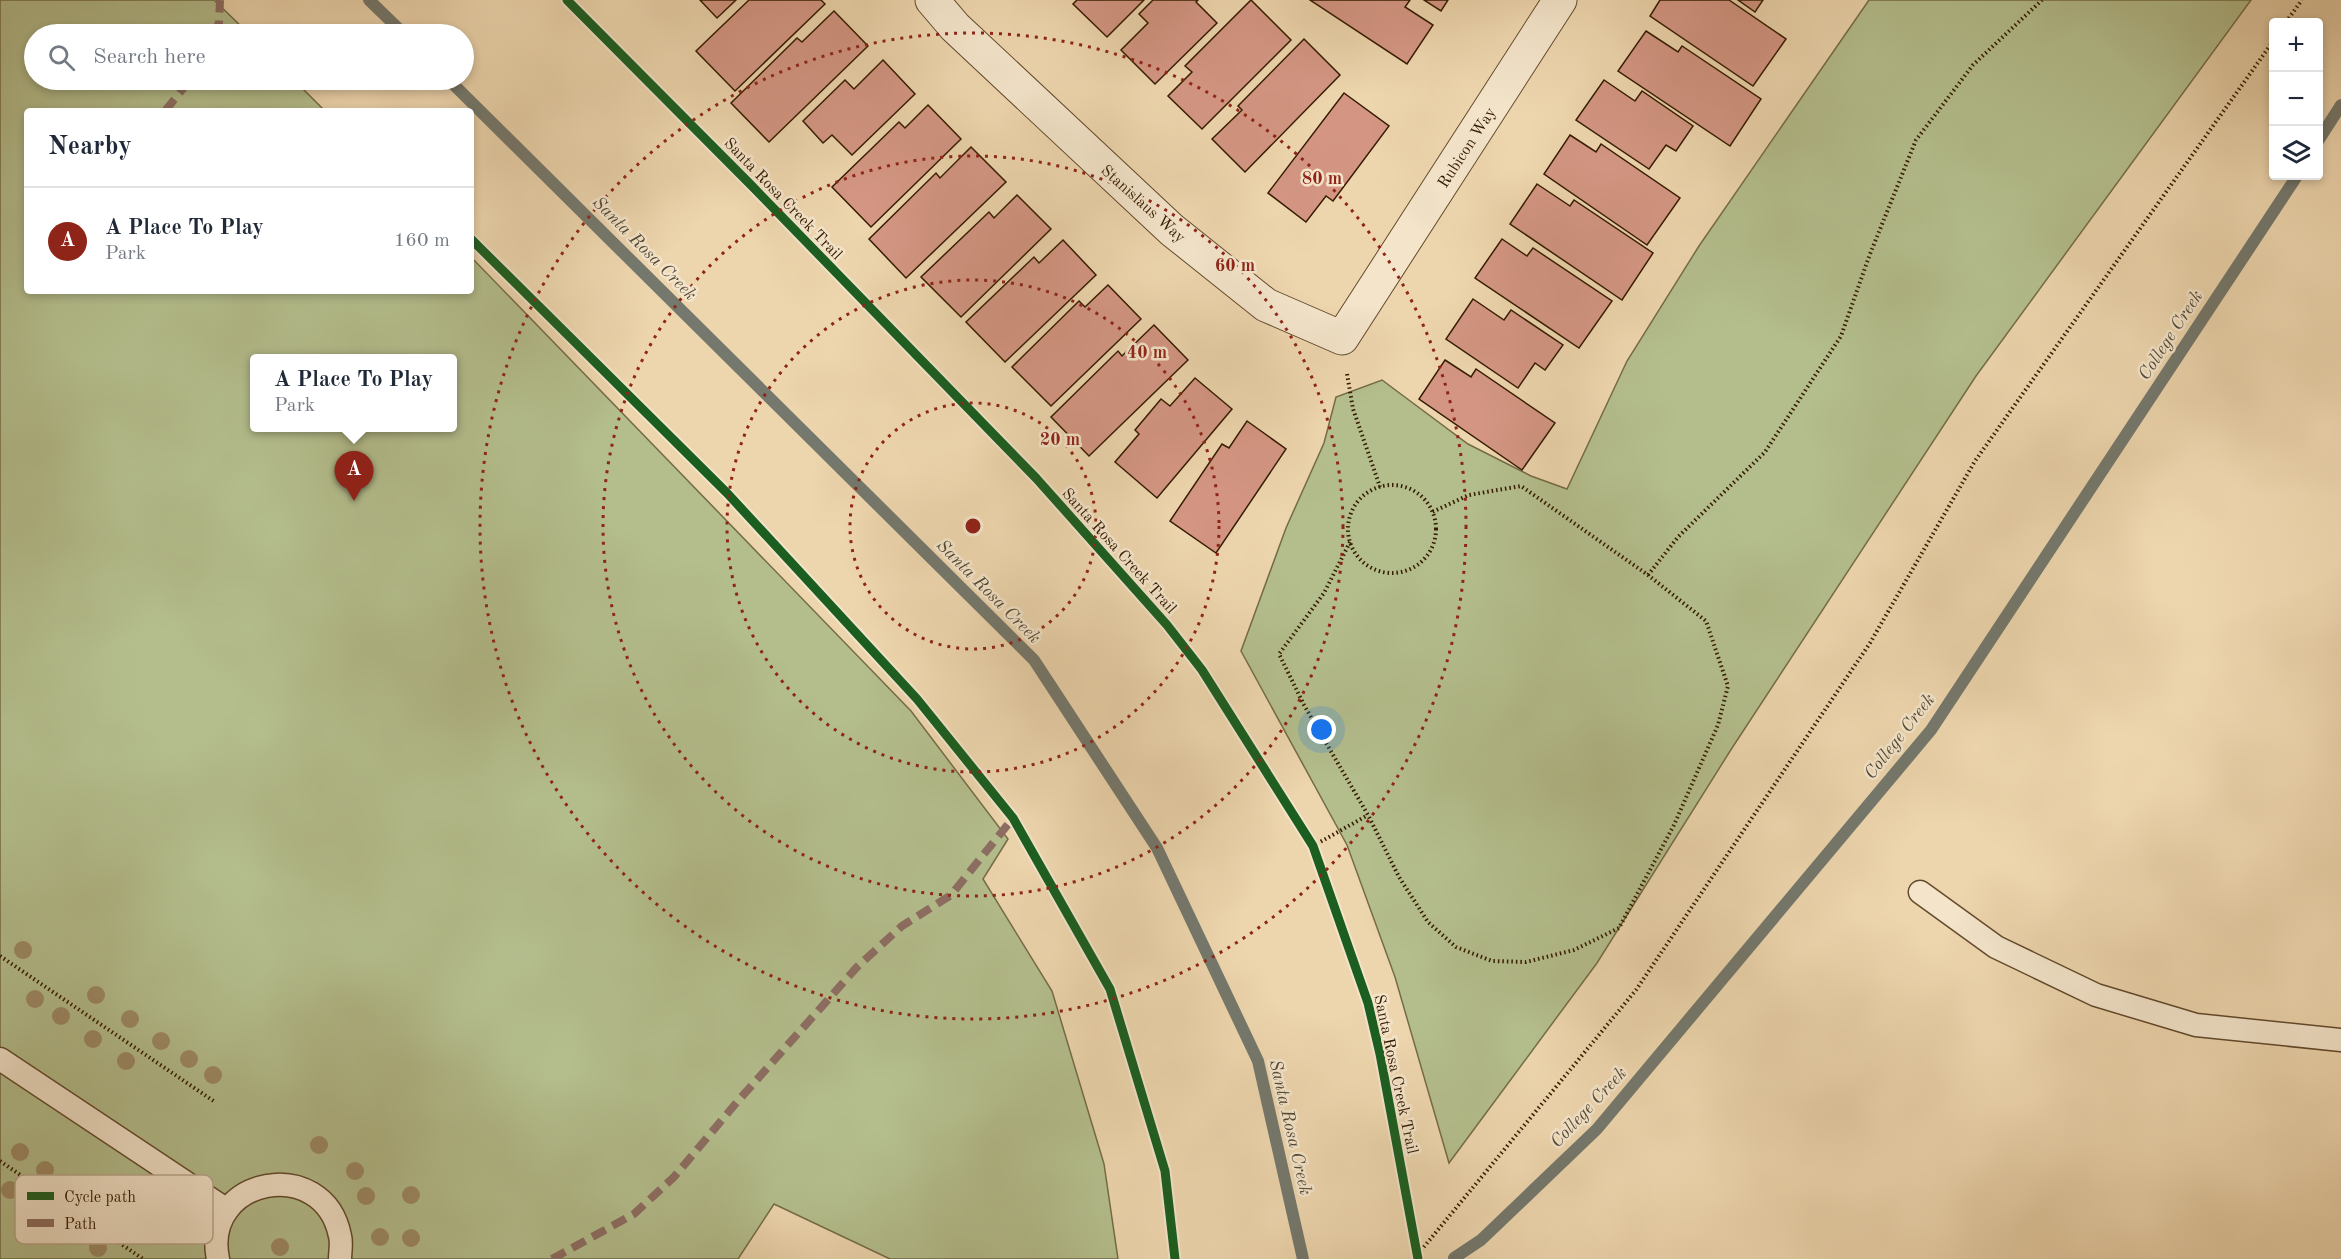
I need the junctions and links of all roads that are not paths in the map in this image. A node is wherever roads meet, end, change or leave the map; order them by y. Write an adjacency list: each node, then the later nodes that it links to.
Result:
1 (932, 0): 3 (street, Stanislaus Way)
2 (1560, 0): 3 (street, Rubicon Way)
3 (1372, 294)
4 (1920, 892): 5 (lane)
5 (2341, 1040)
6 (0, 1059): 7 (lane)
7 (174, 1175)
8 (213, 1201): 9 (lane)
9 (227, 1210): 10 (lane); 11 (lane)
10 (218, 1259)
11 (340, 1259)

